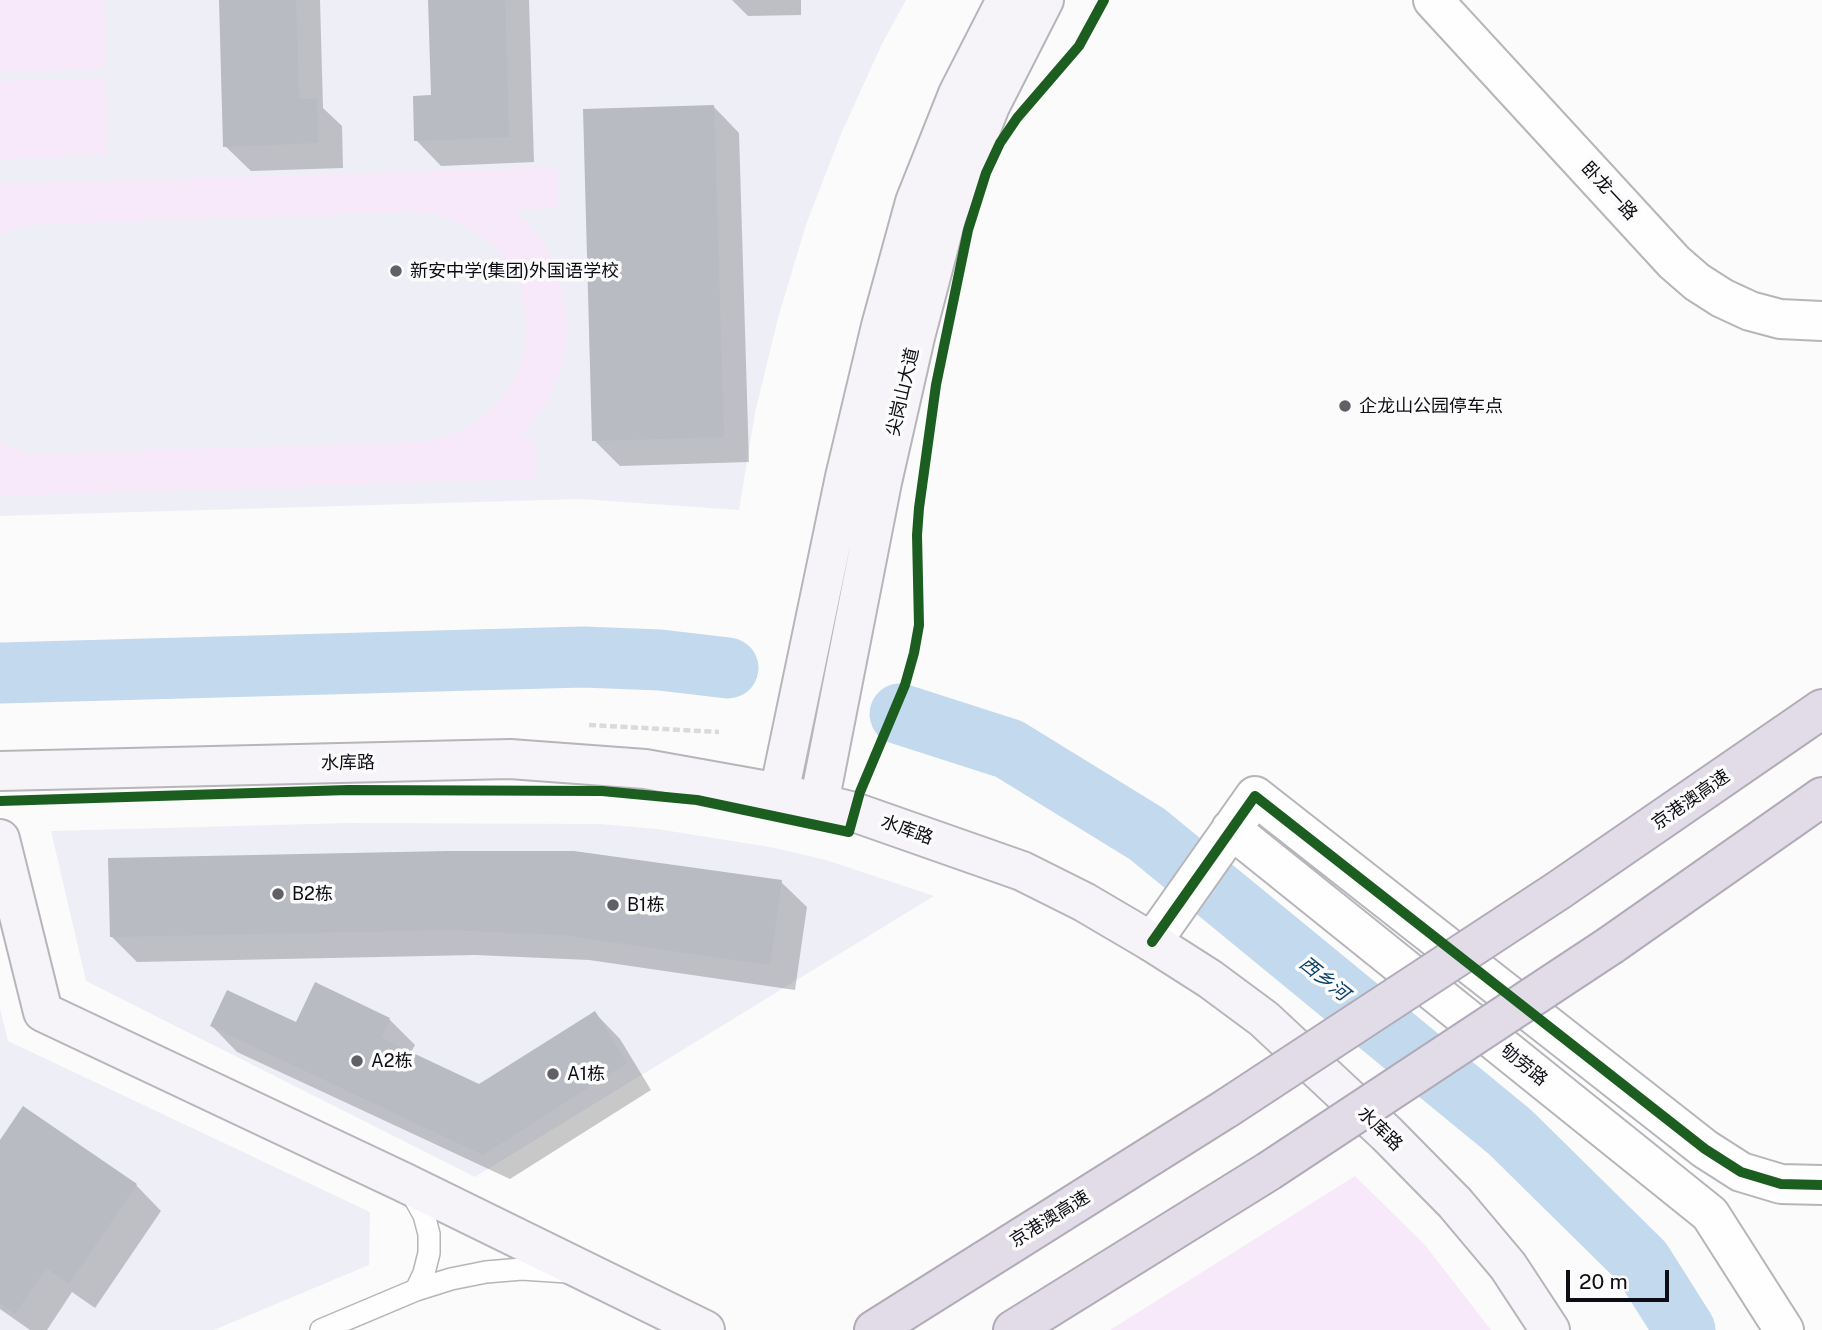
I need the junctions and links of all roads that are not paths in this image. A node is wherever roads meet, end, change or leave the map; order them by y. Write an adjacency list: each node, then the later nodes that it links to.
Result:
1 (1006, 0): 7 (main road, 尖岗山大道)
2 (1044, 0): 9 (main road, 尖岗山大道)
3 (1433, 0): 4 (street, 卧龙一路)
4 (1822, 321)
5 (1822, 709): 19 (highway, 京港澳高速, bridge)
6 (0, 771): 7 (main road, 水库路)
7 (779, 793): 9 (main road, 水库路)
8 (1822, 797): 20 (highway, bridge)
9 (819, 803): 12 (main road, 水库路)
10 (1231, 829): 12 (street); 14 (street); 22 (street, 劬劳路)
11 (0, 839): 13 (main road)
12 (1152, 942): 21 (main road, 水库路)
13 (403, 1182): 15 (main road); 16 (lane)
14 (1822, 1185)
15 (594, 1277): 16 (lane); 18 (main road)
16 (416, 1290): 17 (lane)
17 (321, 1330)
18 (705, 1330)
19 (874, 1330)
20 (1013, 1330)
21 (1550, 1330)
22 (1784, 1330)

